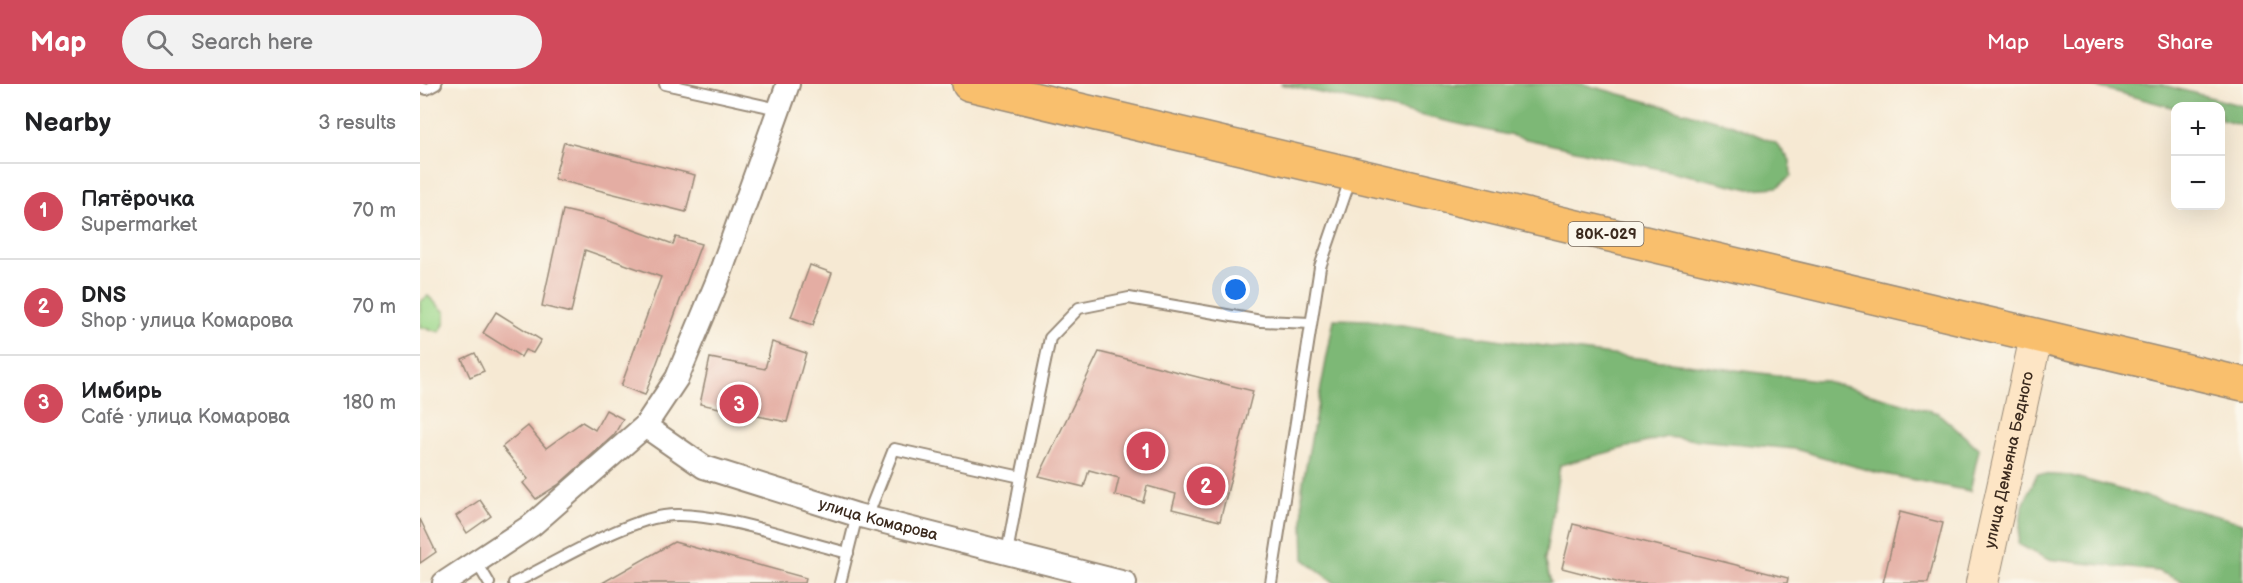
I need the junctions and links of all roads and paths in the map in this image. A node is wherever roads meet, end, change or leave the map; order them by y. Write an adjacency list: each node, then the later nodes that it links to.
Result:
1 (436, 84): 5 (lane)
2 (665, 84): 6 (lane)
3 (788, 84): 6 (street)
4 (969, 84): 7 (main road, 80К-029)
5 (420, 87)
6 (778, 110): 11 (street)
7 (1352, 174): 8 (lane); 9 (main road, 80К-029)
8 (1311, 323): 12 (lane); 22 (lane)
9 (2036, 337): 10 (main road, 80К-029); 23 (street, улица Демьяна Бедного)
10 (2243, 384)
11 (645, 426): 13 (street, улица Комарова); 16 (street)
12 (1022, 477): 13 (lane); 15 (lane)
13 (862, 516): 14 (lane); 15 (street, улица Комарова)
14 (848, 553): 19 (lane); 20 (lane)
15 (1007, 553): 21 (street, улица Комарова)
16 (476, 561): 17 (street); 18 (lane)
17 (444, 583)
18 (489, 583)
19 (514, 583)
20 (840, 583)
21 (1125, 583)
22 (1270, 583)
23 (1982, 583)

